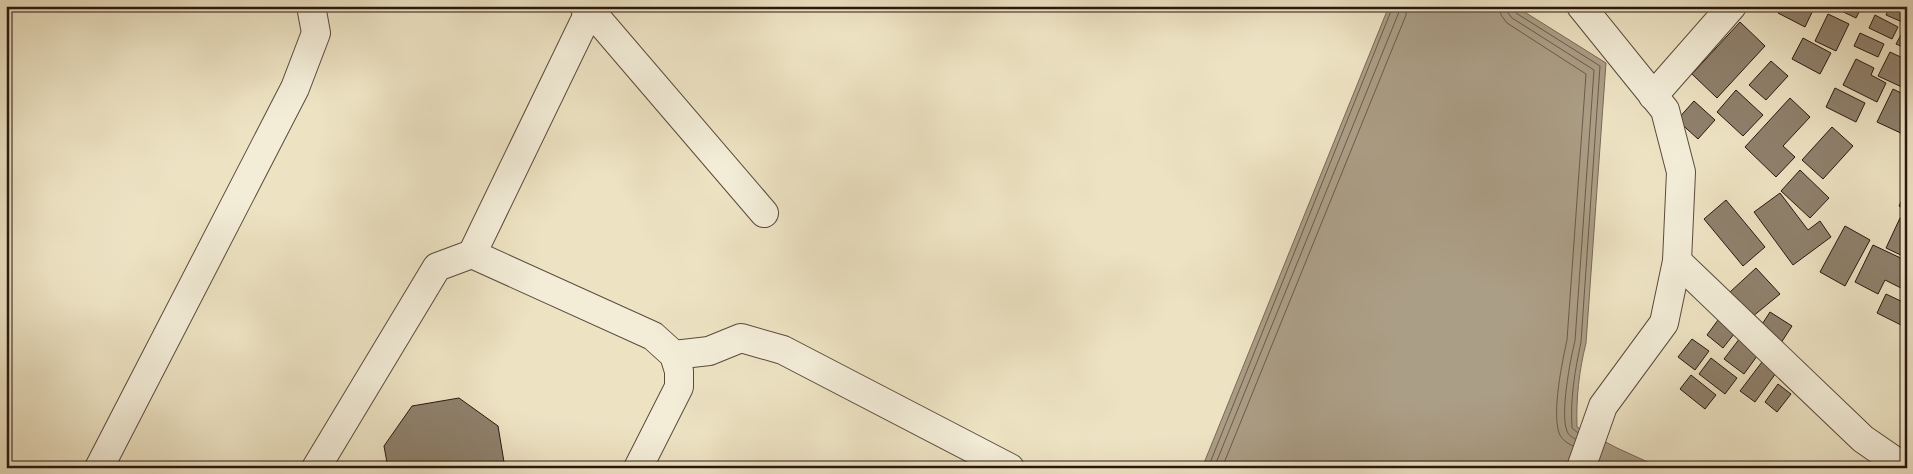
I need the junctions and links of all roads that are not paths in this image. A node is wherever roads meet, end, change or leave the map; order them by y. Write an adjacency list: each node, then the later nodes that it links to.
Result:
1 (311, 6): 10 (street)
2 (1581, 6): 5 (street)
3 (1732, 6): 5 (street)
4 (587, 8): 6 (street); 7 (street)
5 (1653, 96): 8 (street)
6 (764, 213)
7 (472, 254): 9 (street); 11 (street)
8 (1677, 261): 14 (street); 15 (street)
9 (674, 355): 12 (street); 13 (street)
10 (99, 468)
11 (316, 468)
12 (638, 468)
13 (1010, 468)
14 (1581, 468)
15 (1905, 468)

